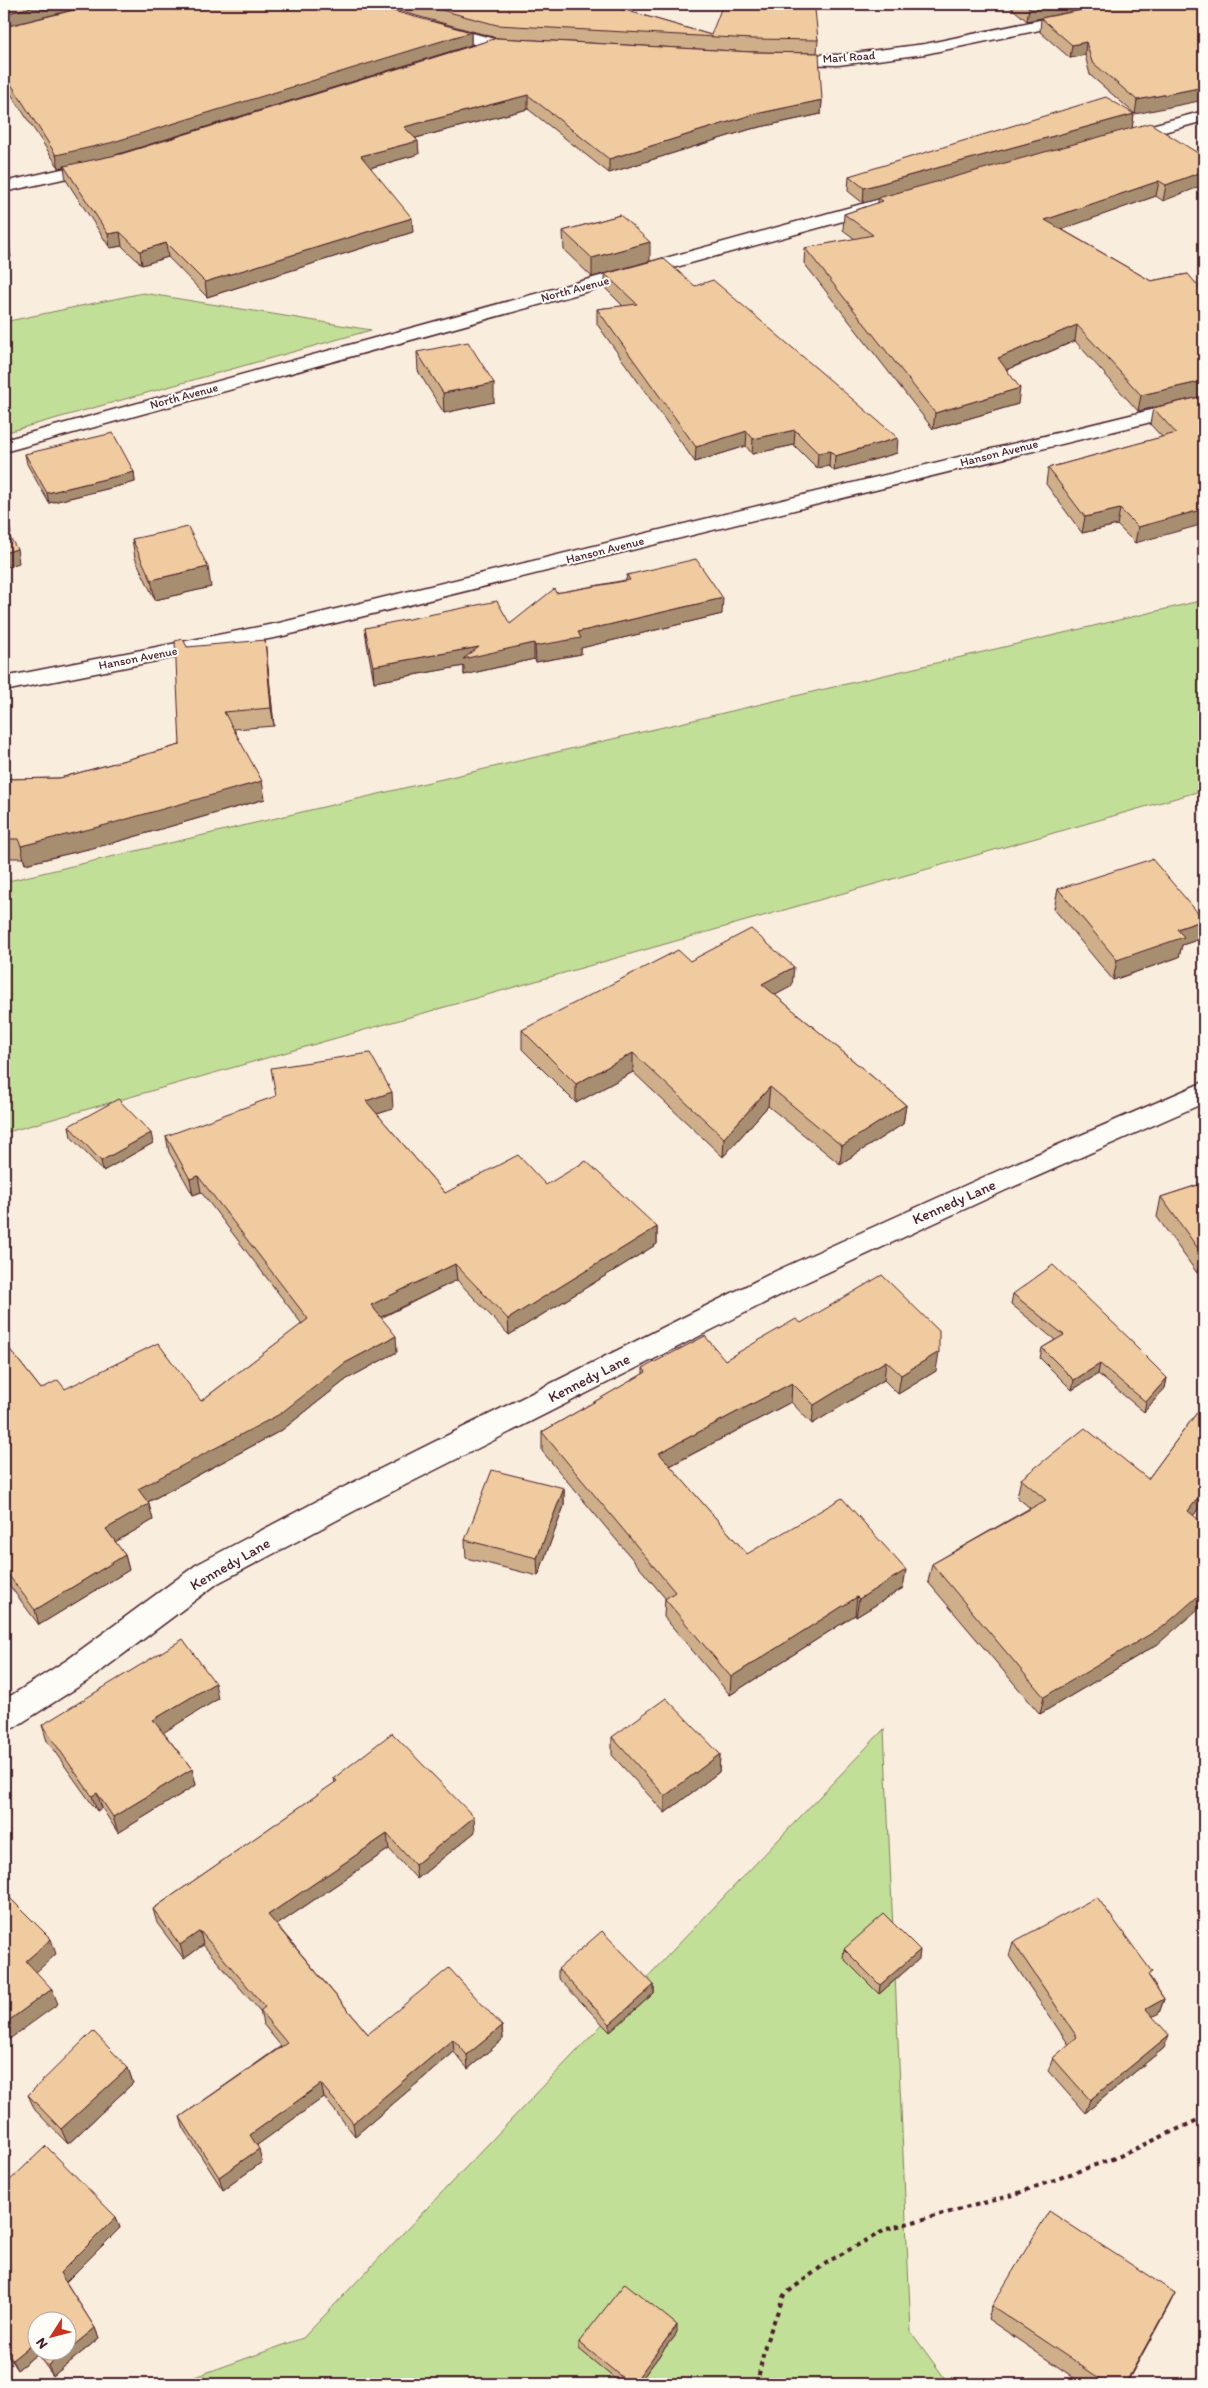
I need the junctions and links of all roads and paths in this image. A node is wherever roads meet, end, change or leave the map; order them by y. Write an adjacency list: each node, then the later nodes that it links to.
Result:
1 (1140, 4): 6 (street, Marl Road)
2 (423, 25): 3 (street)
3 (496, 46): 4 (street); 5 (street)
4 (516, 46)
5 (468, 54)
6 (762, 59)
7 (1204, 116): 8 (street)
8 (1108, 143)
9 (116, 162): 10 (street)
10 (4, 187)
11 (897, 201): 13 (street, North Avenue)
12 (1202, 406): 14 (street, Hanson Avenue)
13 (4, 446)
14 (4, 684)
15 (1204, 1092): 16 (street, Kennedy Lane)
16 (4, 1717)
17 (1204, 2117): 18 (path)
18 (757, 2384)

